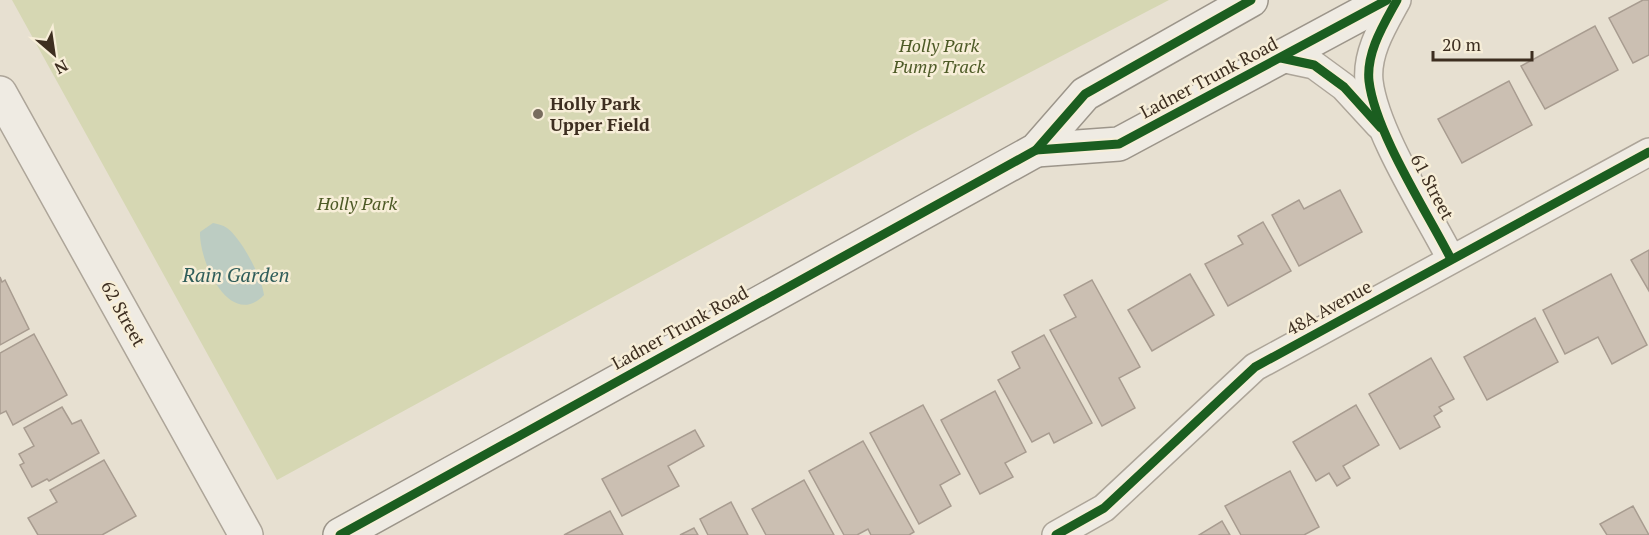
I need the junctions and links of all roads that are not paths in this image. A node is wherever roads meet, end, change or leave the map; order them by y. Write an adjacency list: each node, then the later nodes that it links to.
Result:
1 (1251, 0): 7 (main road, Ladner Trunk Road)
2 (1387, 0): 4 (main road, Ladner Trunk Road)
3 (1397, 0): 6 (street, 61 Street)
4 (1281, 58): 6 (street, 61 Street); 7 (main road, Ladner Trunk Road)
5 (0, 93): 10 (main road, 62 Street)
6 (1383, 130): 9 (street, 61 Street)
7 (1036, 150): 11 (main road, Ladner Trunk Road)
8 (1649, 152): 9 (street, 48A Avenue)
9 (1451, 259): 12 (street, 48A Avenue)
10 (246, 535)
11 (340, 535)
12 (1056, 535)

